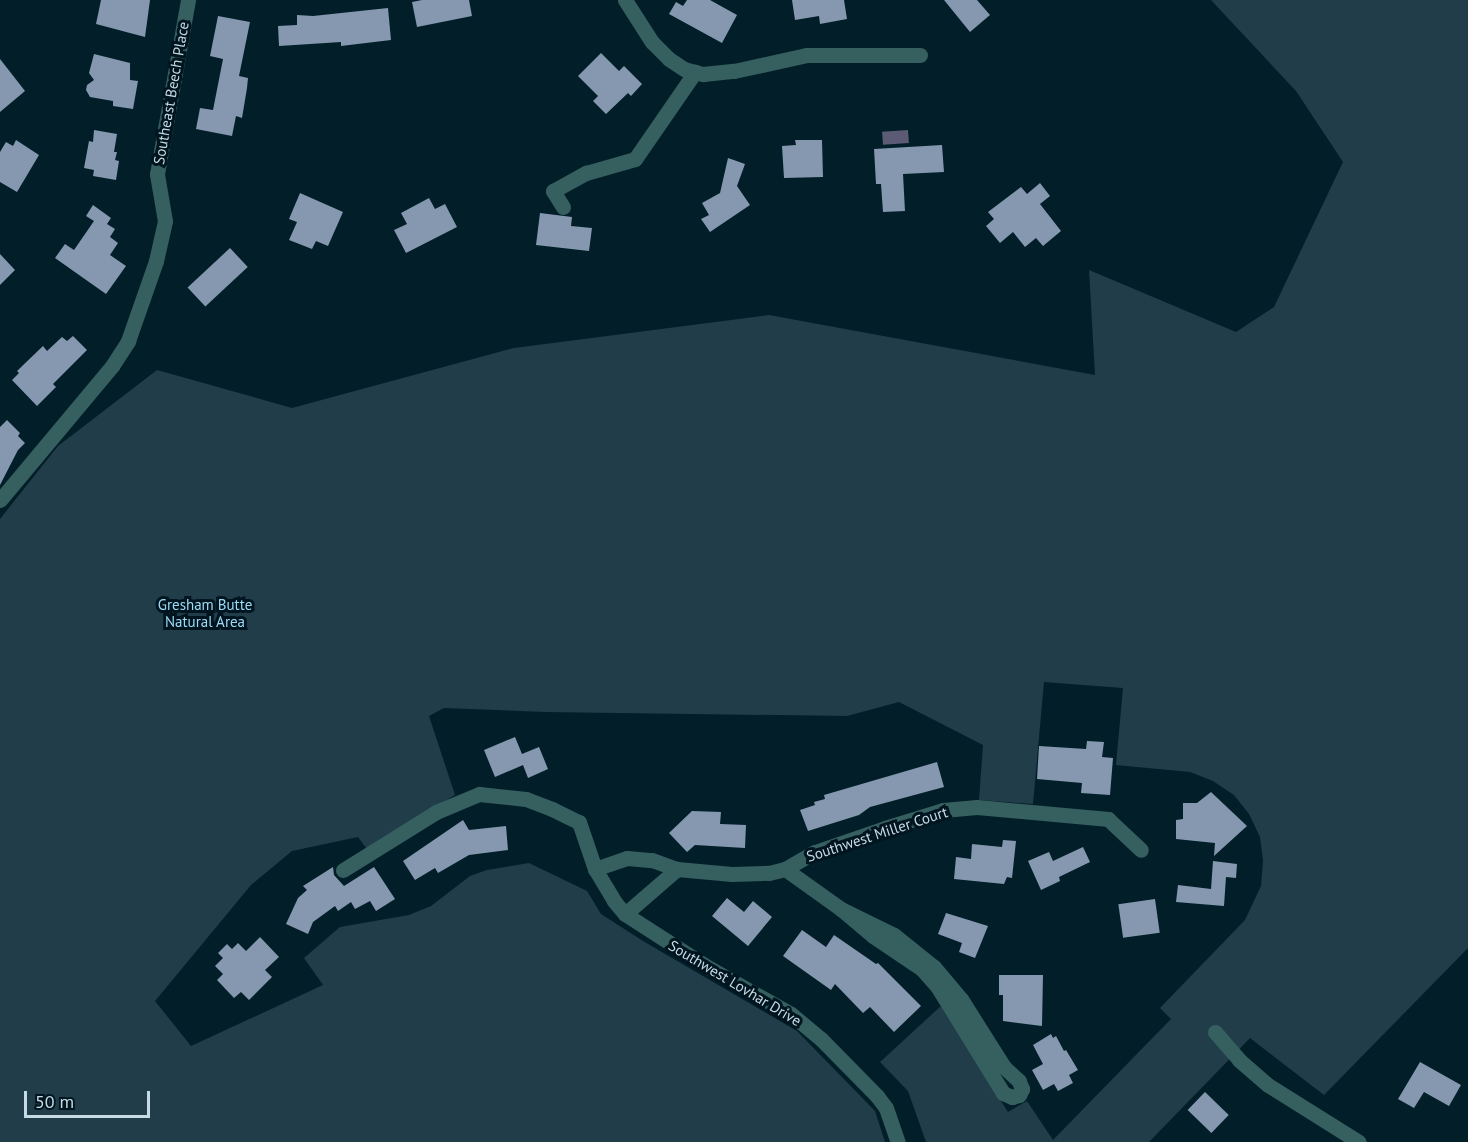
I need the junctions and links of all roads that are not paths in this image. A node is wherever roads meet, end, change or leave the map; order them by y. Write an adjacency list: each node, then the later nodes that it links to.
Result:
1 (188, 0): 6 (street, Southeast Beech Place)
2 (625, 0): 4 (street)
3 (920, 55): 4 (street)
4 (695, 72): 5 (street)
5 (563, 207)
6 (0, 500)
7 (1141, 850): 10 (street, Southwest Miller Court)
8 (595, 869): 9 (street, Southwest Miller Court); 11 (street, Southwest Lovhar Drive); 13 (street, Southwest Lovhar Drive)
9 (677, 869): 10 (street, Southwest Miller Court); 13 (street)
10 (785, 869): 12 (street)
11 (343, 870)
12 (842, 909): 12 (street)
13 (625, 914): 15 (street, Southwest Lovhar Drive)
14 (1215, 1032): 16 (street)
15 (898, 1142)
16 (1359, 1142)

